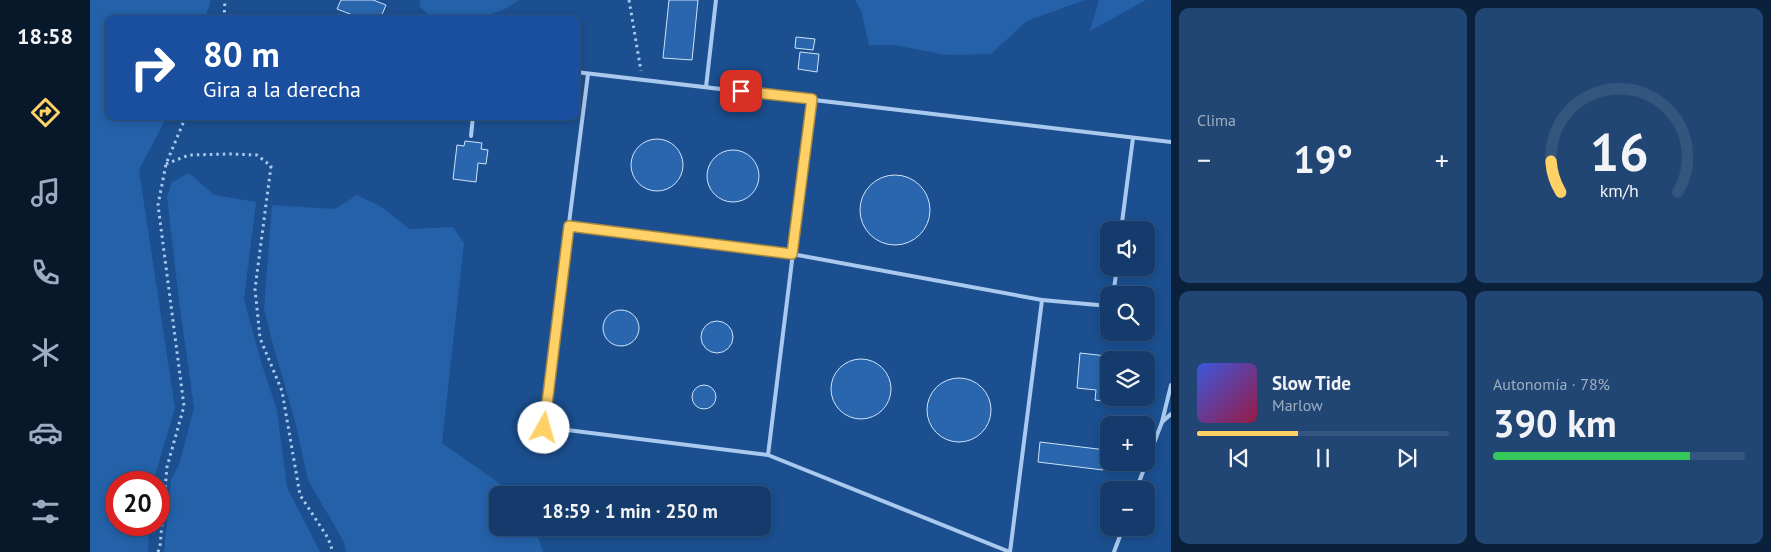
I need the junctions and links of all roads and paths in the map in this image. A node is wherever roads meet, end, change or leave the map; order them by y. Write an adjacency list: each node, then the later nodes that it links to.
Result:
1 (225, 0): 4 (path)
2 (629, 0): 7 (path)
3 (716, 0): 8 (lane)
4 (224, 15)
5 (580, 73): 6 (lane)
6 (588, 74): 7 (lane); 17 (lane)
7 (643, 80): 8 (lane)
8 (706, 87): 9 (lane)
9 (812, 99): 13 (lane); 18 (lane)
10 (184, 120): 15 (path)
11 (473, 120): 12 (lane)
12 (471, 136)
13 (1133, 138): 14 (lane); 16 (lane)
14 (1171, 142)
15 (166, 164): 27 (path); 28 (path)
16 (1122, 221)
17 (569, 226): 18 (lane); 24 (lane)
18 (792, 254): 19 (lane); 24 (lane)
19 (1042, 300): 20 (lane); 29 (lane)
20 (1100, 305)
21 (1171, 385): 23 (lane)
22 (1171, 414): 23 (lane)
23 (1162, 422): 25 (lane)
24 (768, 455): 29 (lane)
25 (1139, 481)
26 (1120, 536): 30 (lane)
27 (158, 552)
28 (333, 552)
29 (1010, 552)
30 (1114, 552)

